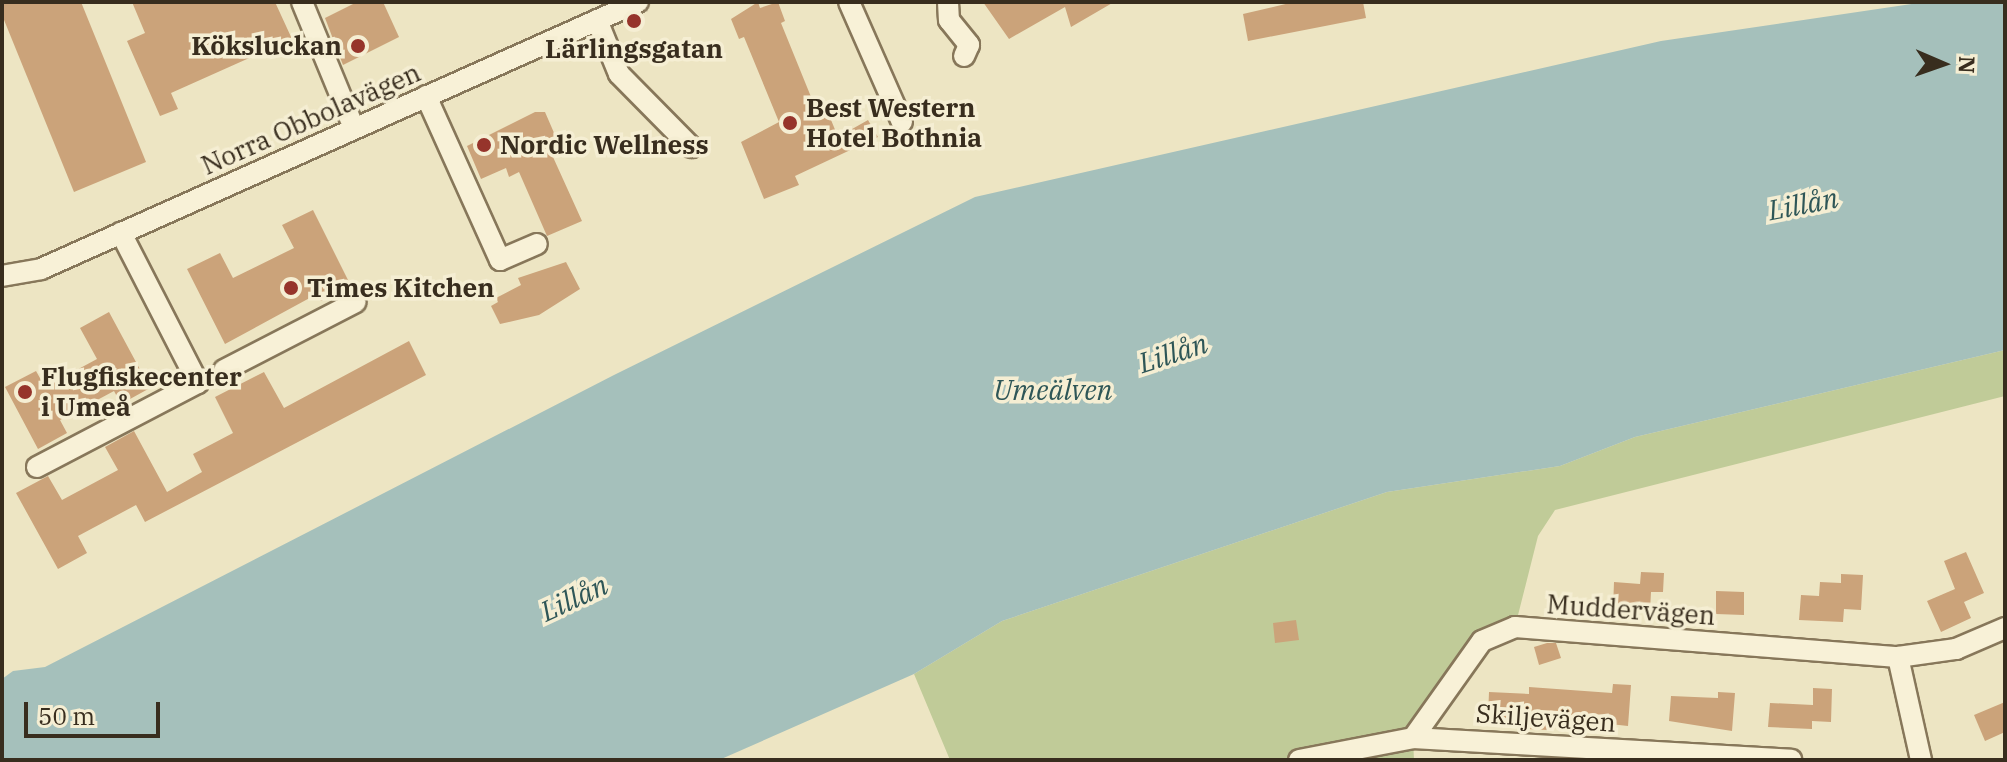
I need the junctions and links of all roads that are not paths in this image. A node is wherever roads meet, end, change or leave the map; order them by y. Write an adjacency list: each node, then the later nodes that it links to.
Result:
1 (302, 2): 9 (street)
2 (638, 2): 5 (street, Norra Obbolavägen)
3 (849, 2): 8 (street)
4 (948, 2): 6 (street)
5 (597, 20): 7 (street, Norra Obbolavägen); 10 (street)
6 (964, 56)
7 (426, 96): 9 (street, Norra Obbolavägen); 12 (street)
8 (902, 122)
9 (354, 128): 11 (street, Norra Obbolavägen)
10 (691, 147)
11 (121, 233): 13 (street, Norra Obbolavägen); 16 (street)
12 (537, 244)
13 (2, 276)
14 (356, 302): 15 (street)
15 (224, 370)
16 (37, 467)
17 (2005, 628): 18 (street, Muddervägen)
18 (1898, 657): 19 (street, Muddervägen); 22 (street)
19 (1413, 738): 20 (street, Skiljevägen); 21 (street, Skiljevägen)
20 (1299, 760)
21 (1791, 760)
22 (1921, 760)

